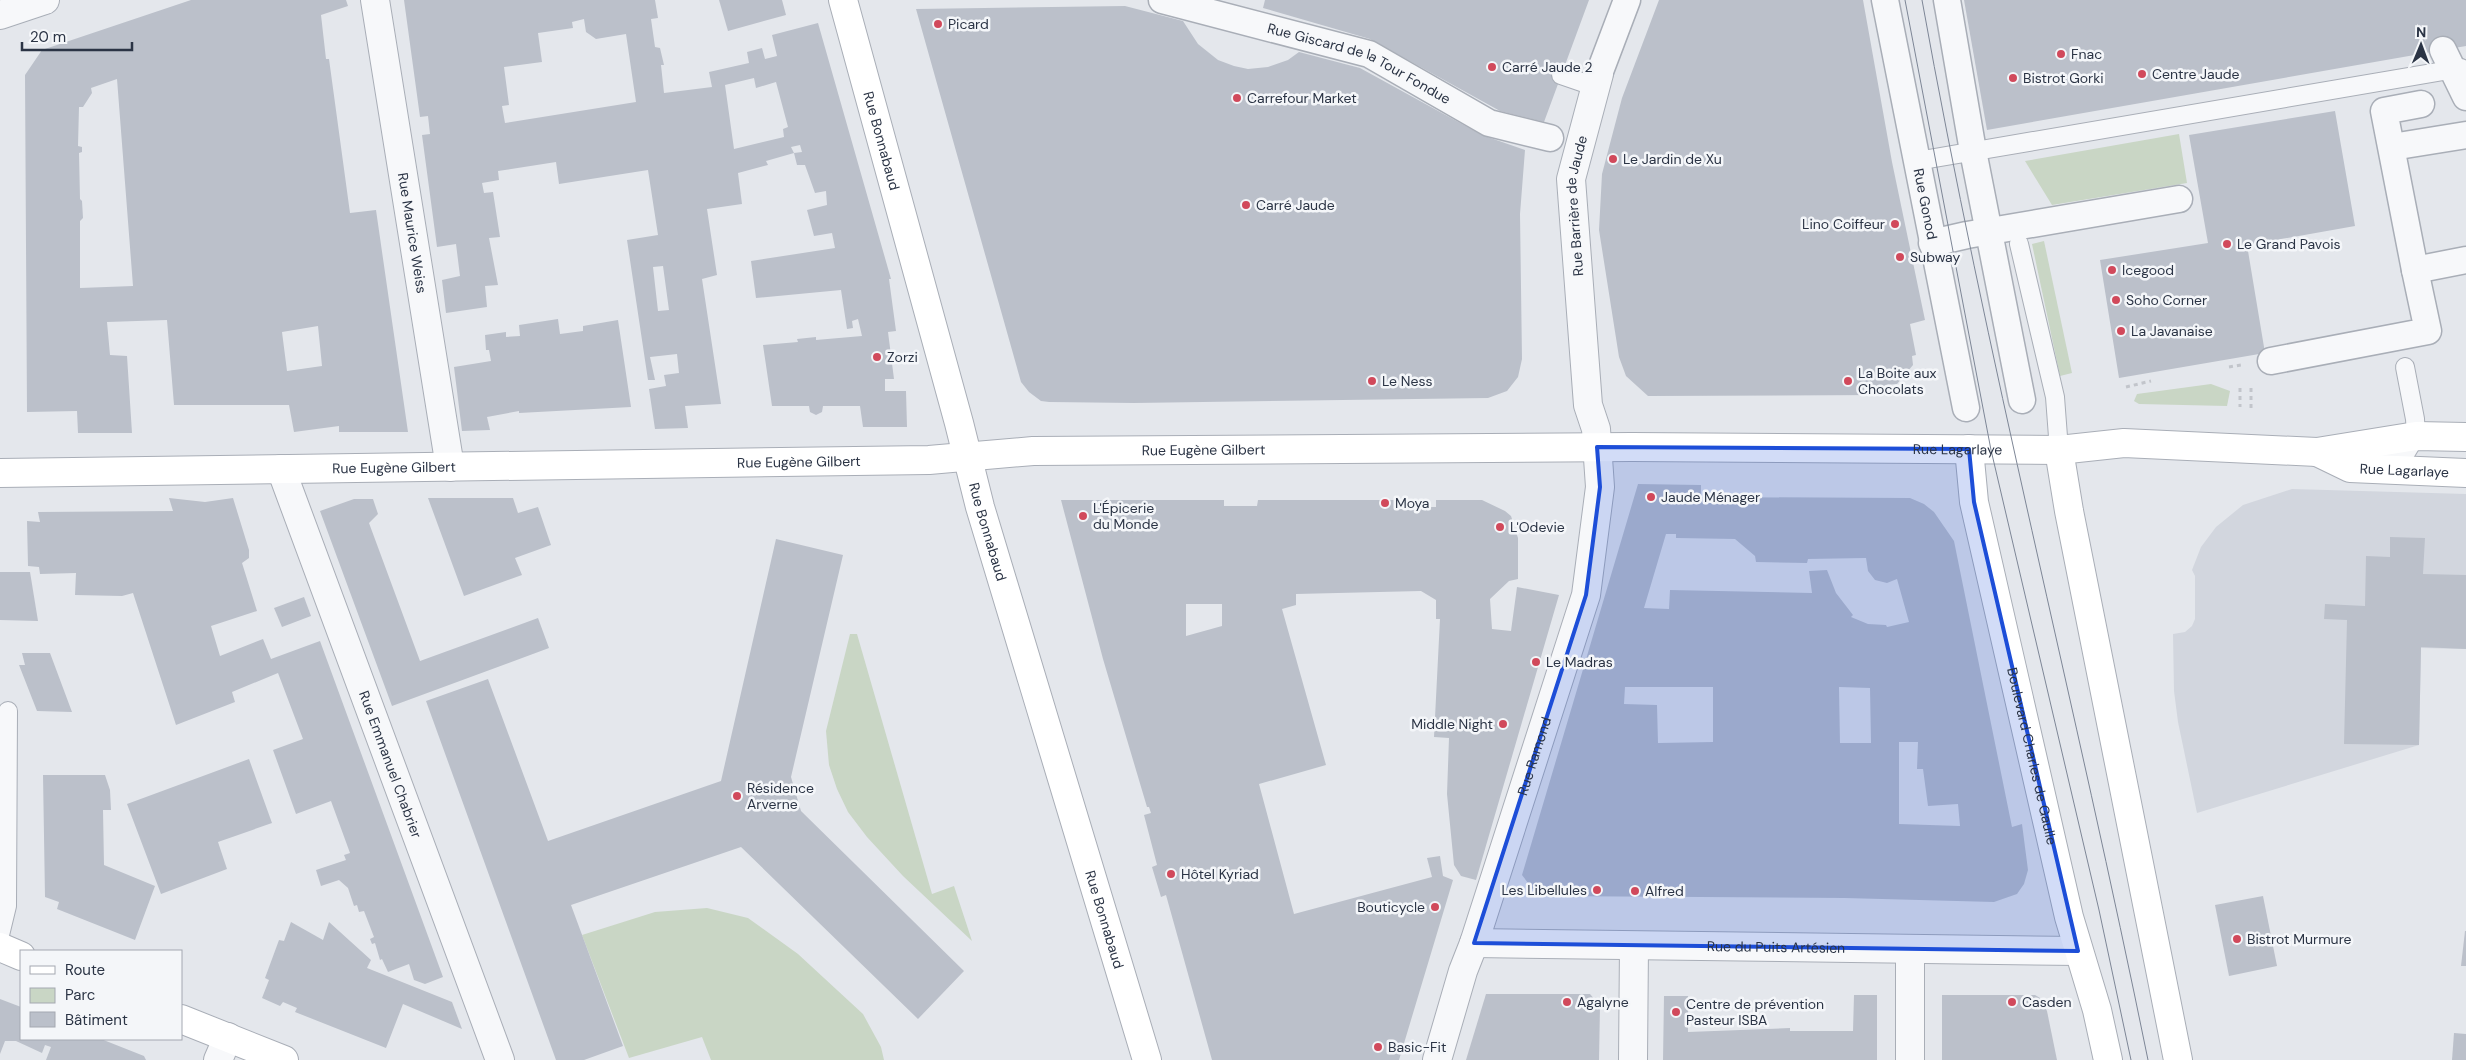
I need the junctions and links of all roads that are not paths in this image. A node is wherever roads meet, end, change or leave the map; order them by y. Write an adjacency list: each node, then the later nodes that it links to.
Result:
1 (45, 0): 8 (street)
2 (375, 0): 36 (street, Rue Maurice Weiss)
3 (842, 0): 35 (main road, Rue Bonnabaud)
4 (1162, 0): 15 (street, Rue Giscard de la Tour Fondue)
5 (1627, 0): 11 (street, Rue Barrière de Jaude)
6 (1885, 0): 18 (street, Rue Gonod)
7 (1947, 0): 17 (street)
8 (0, 15)
9 (2453, 62): 12 (street); 17 (lane)
10 (1561, 76): 11 (lane)
11 (1597, 81): 31 (street, Rue Barrière de Jaude)
12 (2459, 98)
13 (2421, 104): 16 (street)
14 (2466, 136): 16 (street)
15 (1550, 138)
16 (2392, 147): 24 (street)
17 (1973, 151): 18 (lane); 20 (street)
18 (1917, 161): 21 (street, Rue Gonod)
19 (2179, 199): 20 (street)
20 (1988, 232): 21 (street); 27 (street)
21 (1932, 243): 28 (street, Rue Gonod)
22 (2019, 244): 33 (lane)
23 (2466, 260): 24 (street)
24 (2415, 270): 25 (street)
25 (2271, 361)
26 (2405, 367): 29 (lane)
27 (2022, 400)
28 (1966, 408)
29 (2416, 436): 30 (main road, Rue Lagarlaye); 34 (main road, Rue Lagarlaye); 37 (lane)
30 (2466, 437)
31 (1597, 447): 32 (main road, Rue Lagarlaye); 35 (main road, Rue Eugène Gilbert); 43 (street, Rue Ramond)
32 (1969, 449): 33 (main road, Rue Lagarlaye); 47 (main road, Boulevard Charles de Gaulle)
33 (2059, 450): 34 (main road, Rue Lagarlaye); 58 (main road)
34 (2317, 452): 37 (main road, Rue Lagarlaye)
35 (967, 458): 36 (main road, Rue Eugène Gilbert); 53 (main road, Rue Bonnabaud)
36 (450, 467): 38 (main road, Rue Eugène Gilbert)
37 (2350, 468): 40 (main road, Rue Lagarlaye)
38 (281, 469): 39 (main road, Rue Eugène Gilbert); 52 (street, Rue Emmanuel Chabrier)
39 (0, 473)
40 (2466, 473)
41 (8, 711): 42 (lane)
42 (0, 935)
43 (1474, 944): 44 (street, Rue du Puits Artésien); 54 (street, Rue Ramond)
44 (1634, 946): 46 (street, Rue du Puits Artésien); 55 (street)
45 (0, 947): 48 (main road)
46 (1910, 949): 47 (street, Rue du Puits Artésien); 56 (street)
47 (2078, 951): 57 (main road, Boulevard Charles de Gaulle)
48 (20, 956)
49 (182, 1020): 50 (main road)
50 (223, 1049): 51 (main road)
51 (284, 1060)
52 (500, 1060)
53 (1147, 1060)
54 (1437, 1060)
55 (1633, 1060)
56 (1910, 1060)
57 (2108, 1060)
58 (2178, 1060)

